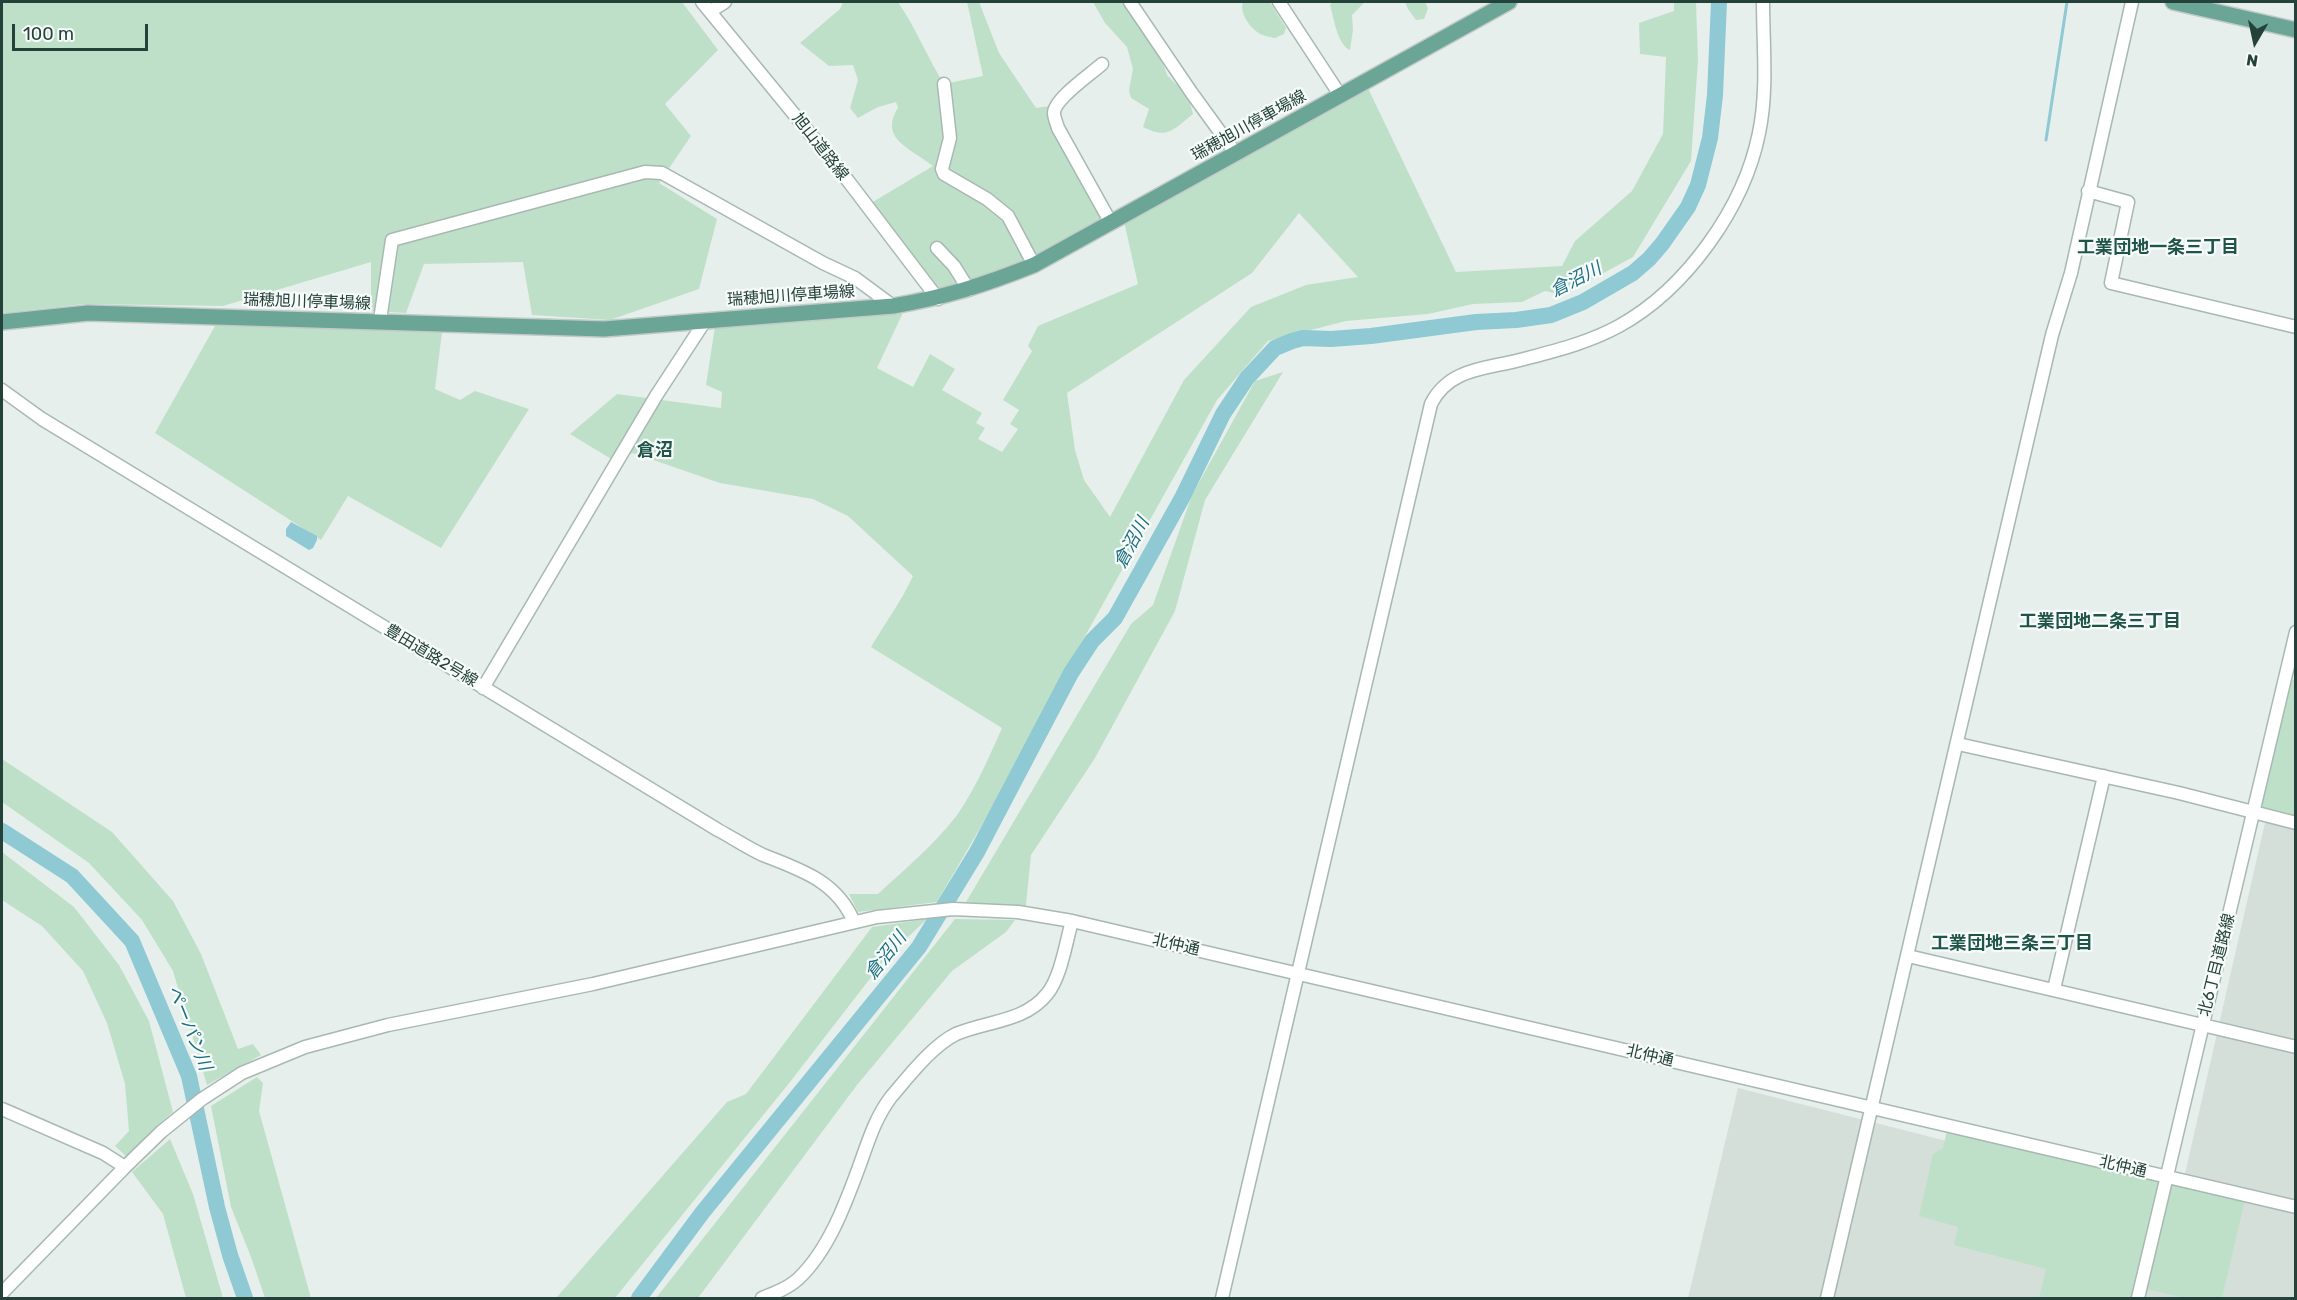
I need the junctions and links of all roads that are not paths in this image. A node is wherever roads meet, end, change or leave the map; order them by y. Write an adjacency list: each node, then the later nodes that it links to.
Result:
1 (725, 2): 8 (street, 旭山道路線)
2 (1130, 2): 13 (street)
3 (1279, 2): 12 (street)
4 (1509, 2): 12 (main road, 瑞穂旭川停車場線)
5 (1763, 2): 35 (street)
6 (2132, 2): 14 (street)
7 (2173, 2): 9 (main road)
8 (706, 6): 19 (street, 旭山道路線)
9 (2295, 30)
10 (1102, 64): 15 (street)
11 (944, 84): 17 (street)
12 (1340, 95): 13 (main road, 瑞穂旭川停車場線)
13 (1236, 154): 15 (main road, 瑞穂旭川停車場線)
14 (2088, 191): 24 (street); 28 (street)
15 (1111, 223): 17 (main road, 瑞穂旭川停車場線)
16 (937, 248): 18 (street)
17 (1034, 265): 18 (main road, 瑞穂旭川停車場線)
18 (969, 290): 19 (main road, 瑞穂旭川停車場線)
19 (938, 299): 20 (main road, 瑞穂旭川停車場線)
20 (893, 306): 21 (main road, 瑞穂旭川停車場線); 23 (street)
21 (705, 321): 23 (main road, 瑞穂旭川停車場線); 27 (street)
22 (2, 322): 23 (main road, 瑞穂旭川停車場線)
23 (381, 322)
24 (2295, 327)
25 (2, 390): 27 (street, 豊田道路2号線)
26 (2295, 632): 30 (street, 北6丁目道路線)
27 (483, 688): 33 (street, 豊田道路2号線)
28 (1958, 744): 29 (street); 34 (street)
29 (2104, 776): 30 (street); 36 (street)
30 (2253, 813): 31 (street); 37 (street, 北6丁目道路線)
31 (2295, 823)
32 (1072, 921): 33 (street, 北仲通); 35 (street, 北仲通); 45 (street)
33 (854, 922): 41 (street, 北仲通)
34 (1908, 956): 36 (street); 39 (street)
35 (1299, 973): 39 (street, 北仲通); 46 (street)
36 (2054, 989): 37 (street)
37 (2202, 1025): 38 (street); 42 (street, 北6丁目道路線)
38 (2295, 1047)
39 (1871, 1108): 42 (street, 北仲通); 47 (street)
40 (2, 1109): 41 (street)
41 (125, 1167): 44 (street, 北仲通)
42 (2166, 1177): 43 (street, 北仲通); 48 (street, 北6丁目道路線)
43 (2295, 1207)
44 (2, 1293)
45 (762, 1299)
46 (1222, 1299)
47 (1827, 1299)
48 (2138, 1299)

